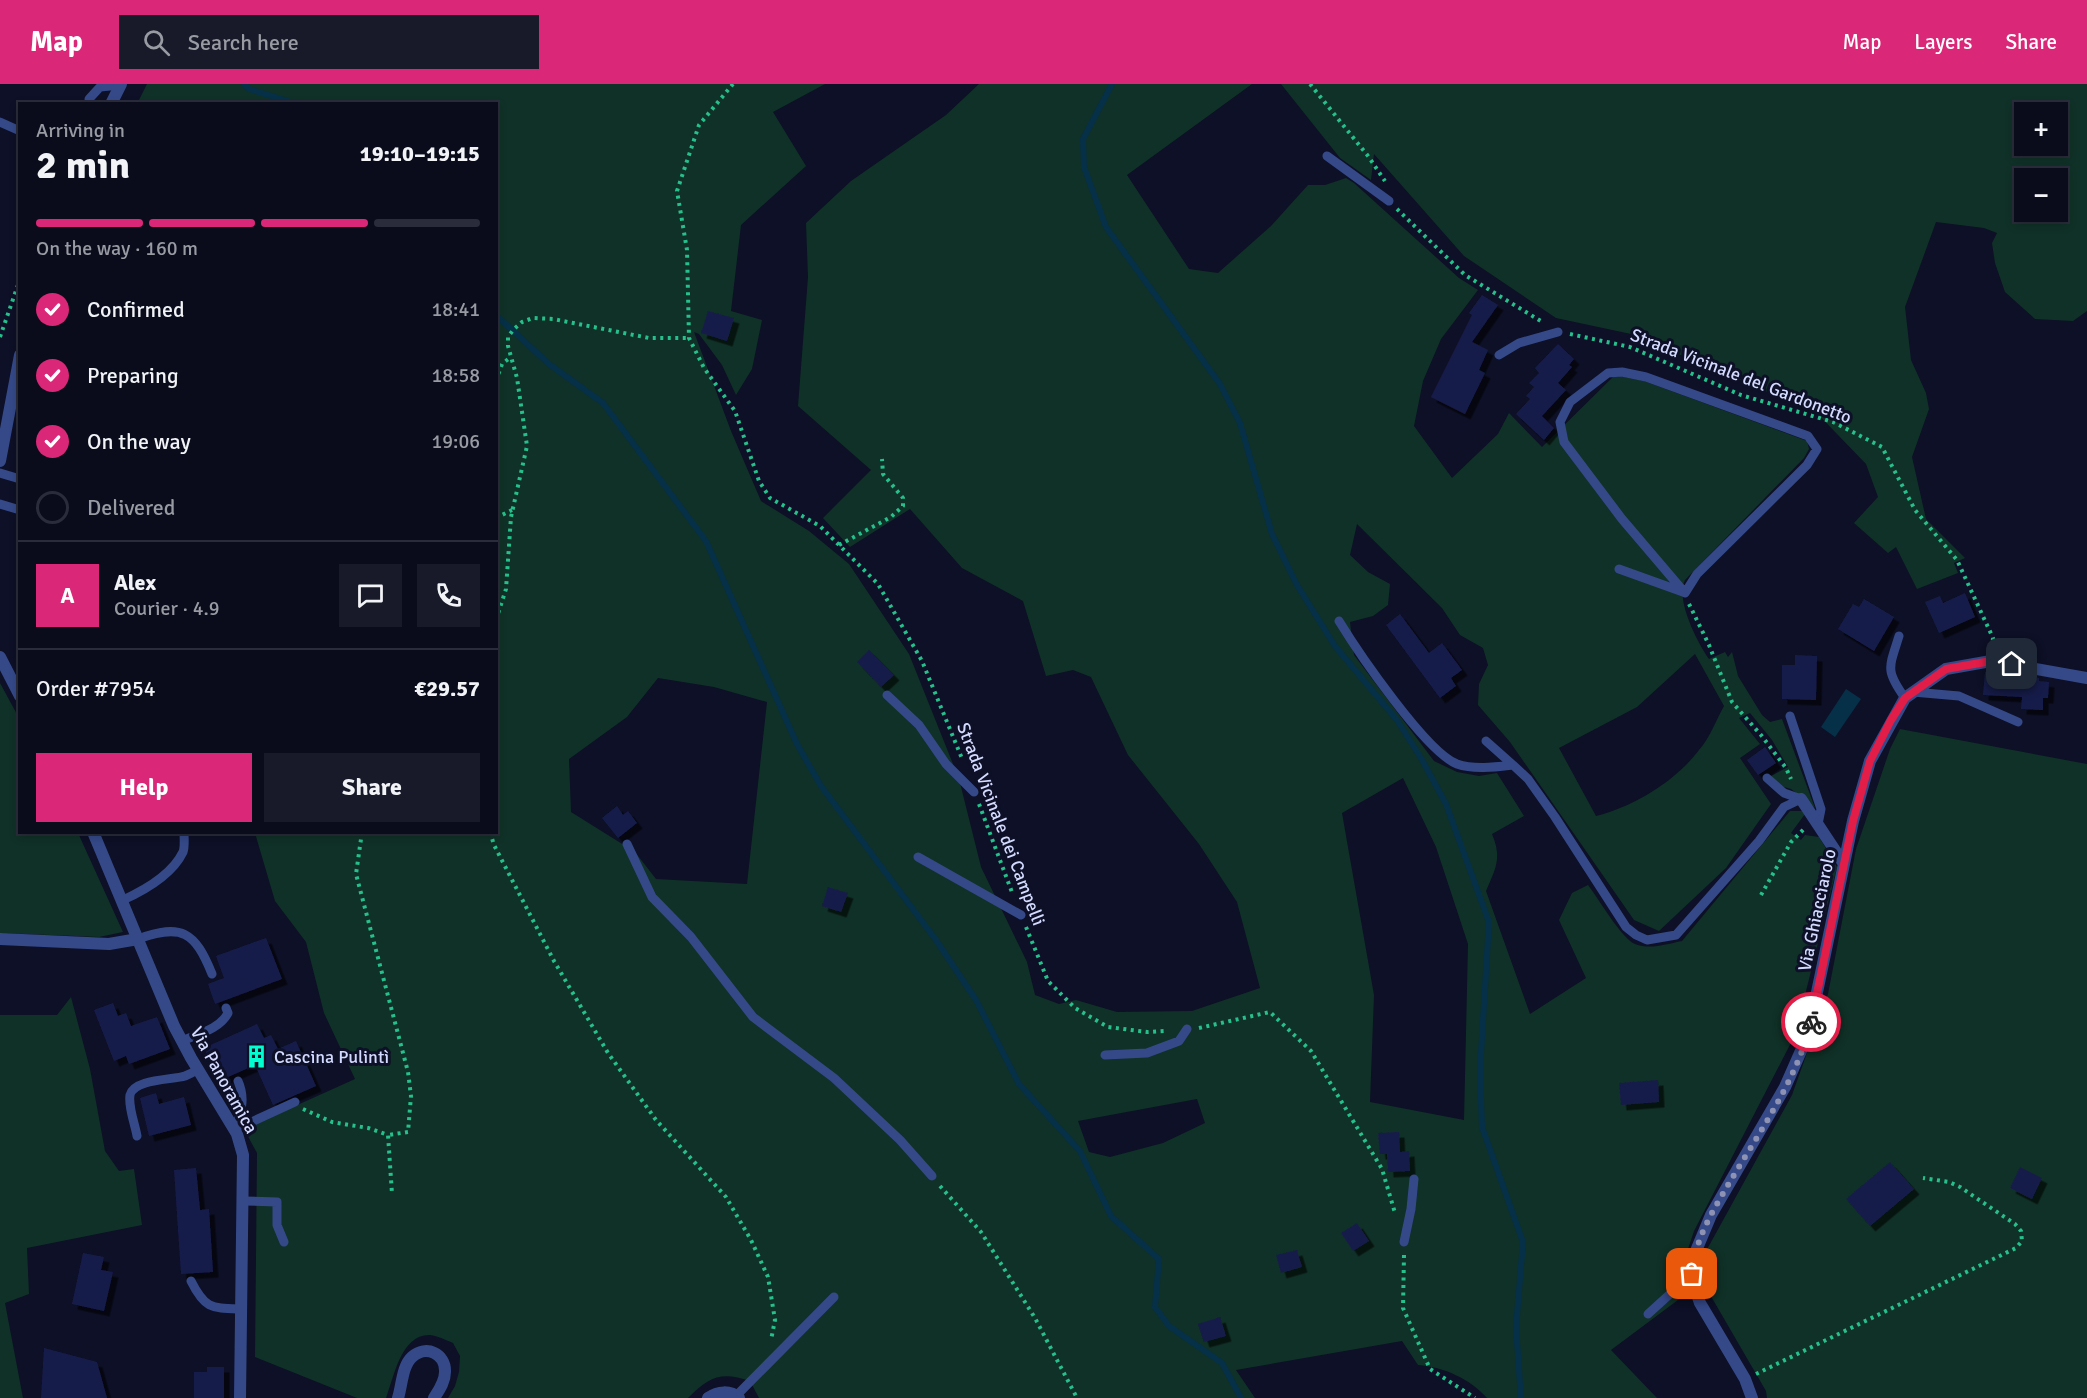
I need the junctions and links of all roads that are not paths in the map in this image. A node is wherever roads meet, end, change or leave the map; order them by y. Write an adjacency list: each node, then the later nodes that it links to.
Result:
1 (121, 85): 2 (lane); 3 (street)
2 (89, 99)
3 (112, 102)
4 (0, 122): 5 (lane)
5 (18, 130)
6 (1327, 156): 7 (lane)
7 (1389, 201)
8 (1558, 332): 9 (lane)
9 (1499, 355)
10 (18, 366): 11 (street)
11 (0, 462)
12 (0, 473): 13 (lane)
13 (18, 478)
14 (0, 504): 15 (lane)
15 (18, 509)
16 (1619, 569): 17 (lane)
17 (1685, 593): 17 (lane)
18 (1339, 621): 28 (lane)
19 (1899, 636): 24 (lane)
20 (0, 657): 22 (street)
21 (2087, 678): 24 (street, Via Ghiacciarolo)
22 (18, 692)
23 (887, 695): 30 (lane)
24 (1909, 695): 26 (lane); 37 (street, Via Ghiacciarolo)
25 (1790, 716): 32 (lane)
26 (2018, 722)
27 (1486, 741): 28 (lane)
28 (1513, 765): 31 (lane)
29 (1767, 778): 31 (lane)
30 (975, 792)
31 (1801, 799): 32 (street)
32 (1818, 824): 37 (street)
33 (94, 834): 38 (street, Via Panoramica)
34 (184, 834): 38 (lane)
35 (627, 844): 52 (lane)
36 (918, 857): 39 (lane)
37 (1844, 864): 57 (street, Via Ghiacciarolo)
38 (123, 900): 41 (street, Via Panoramica)
39 (1021, 915)
40 (0, 939): 41 (street)
41 (138, 939): 42 (lane); 45 (street, Via Panoramica)
42 (212, 974)
43 (226, 1008): 45 (lane)
44 (1187, 1029): 46 (lane)
45 (182, 1041): 47 (street, Via Panoramica)
46 (1105, 1055)
47 (198, 1070): 50 (street, Via Panoramica); 51 (lane)
48 (238, 1081): 50 (lane)
49 (295, 1102): 50 (lane)
50 (234, 1130): 54 (street, Via Panoramica)
51 (137, 1136)
52 (932, 1176)
53 (1414, 1179): 56 (lane)
54 (244, 1201): 55 (lane); 60 (street, Via Panoramica)
55 (284, 1242)
56 (1404, 1242)
57 (1692, 1274): 61 (lane); 67 (street, Via Ghiacciarolo)
58 (191, 1281): 60 (lane)
59 (834, 1297): 62 (lane)
60 (242, 1309): 63 (street, Via Panoramica)
61 (1648, 1314)
62 (738, 1397): 66 (street)
63 (240, 1398)
64 (398, 1398): 65 (street)
65 (434, 1398)
66 (708, 1398)
67 (1752, 1398)

